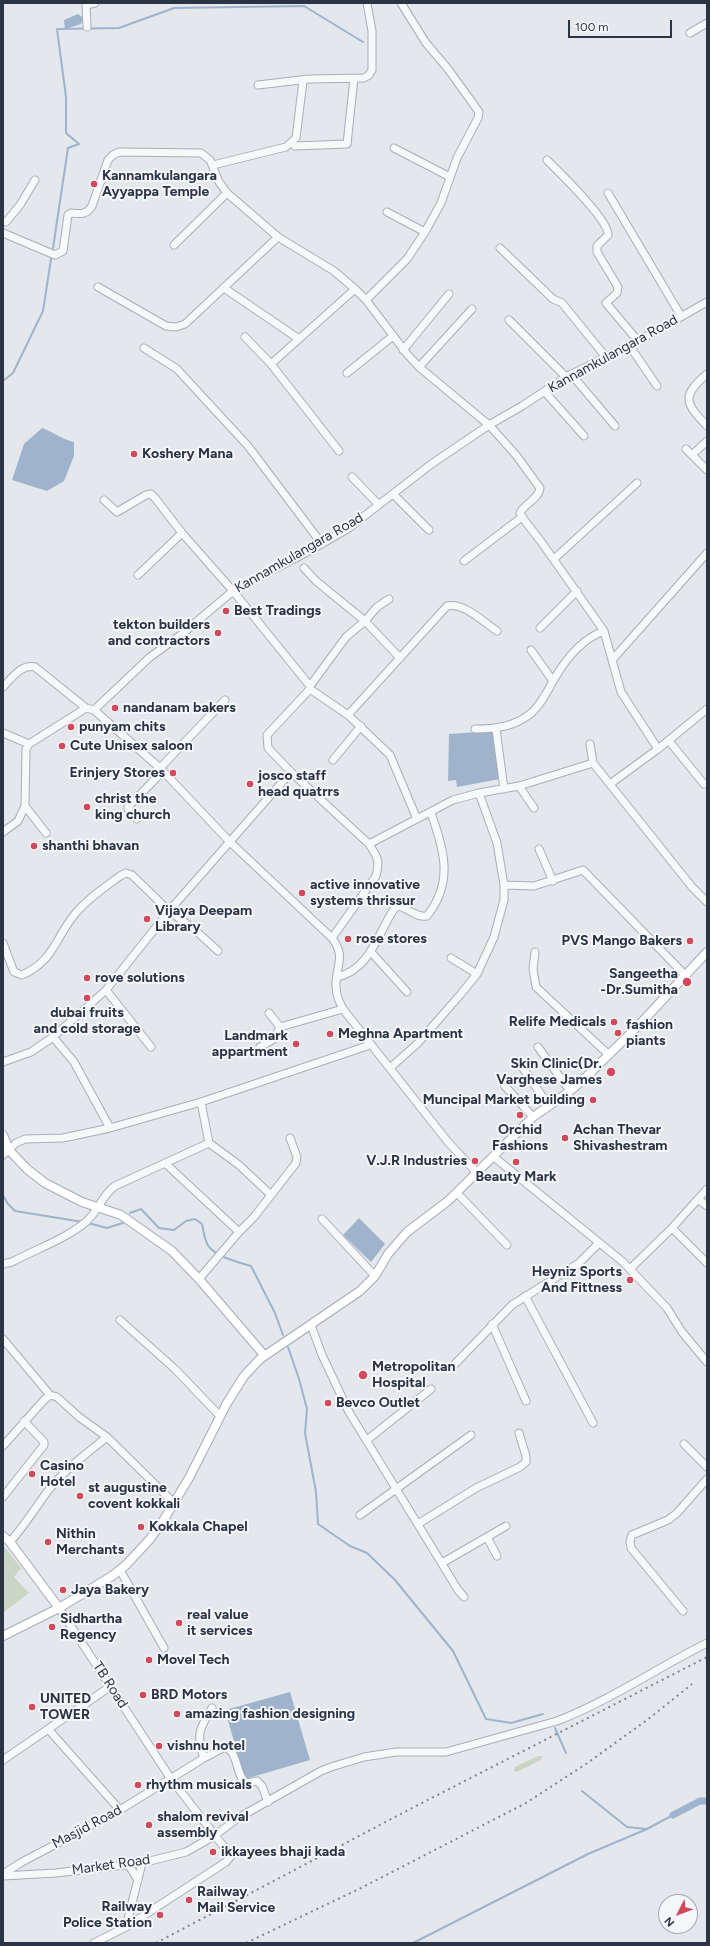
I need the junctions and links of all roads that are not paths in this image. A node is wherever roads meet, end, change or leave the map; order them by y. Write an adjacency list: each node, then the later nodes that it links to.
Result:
1 (95, 3): 4 (street)
2 (367, 3): 8 (street)
3 (401, 3): 15 (street)
4 (86, 4): 6 (street)
5 (707, 23): 7 (street)
6 (87, 27)
7 (690, 33)
8 (354, 78): 9 (street); 11 (street)
9 (303, 81): 10 (street); 14 (street)
10 (258, 85)
11 (295, 146)
12 (394, 148): 15 (street)
13 (547, 160): 38 (street)
14 (213, 165): 17 (street); 22 (street)
15 (450, 177): 21 (street)
16 (35, 180): 20 (street)
17 (227, 193): 23 (street); 24 (street)
18 (608, 193): 33 (street)
19 (387, 212): 21 (street)
20 (4, 221): 22 (street)
21 (425, 232): 30 (street)
22 (3, 233)
23 (278, 237): 27 (street); 28 (street)
24 (174, 245)
25 (500, 248): 42 (street)
26 (98, 287): 27 (street)
27 (224, 288): 37 (street)
28 (355, 288): 30 (street); 37 (street)
29 (449, 294): 41 (street)
30 (366, 300): 35 (street)
31 (707, 302): 33 (street, Kannamkulangara Road)
32 (472, 309): 44 (street)
33 (681, 316): 38 (street, Kannamkulangara Road)
34 (509, 320): 47 (street)
35 (393, 336): 41 (street); 45 (street)
36 (245, 337): 43 (street)
37 (299, 339): 43 (street)
38 (638, 340): 39 (street, Kannamkulangara Road)
39 (629, 345): 42 (street, Kannamkulangara Road); 48 (street)
40 (144, 348): 67 (street)
41 (403, 350): 44 (street)
42 (606, 356): 47 (street, Kannamkulangara Road)
43 (271, 364): 56 (street)
44 (419, 367): 50 (street)
45 (347, 373)
46 (707, 374): 52 (street)
47 (568, 376): 49 (street, Kannamkulangara Road); 51 (street)
48 (657, 386)
49 (545, 392): 50 (street, Kannamkulangara Road); 53 (street)
50 (489, 425): 61 (street, Kannamkulangara Road); 64 (street)
51 (615, 426)
52 (707, 426)
53 (584, 436)
54 (707, 441): 57 (street)
55 (686, 448): 57 (street)
56 (339, 451)
57 (692, 454): 58 (street)
58 (707, 470)
59 (352, 477): 63 (street)
60 (637, 483): 69 (street)
61 (393, 494): 63 (street, Kannamkulangara Road); 65 (street)
62 (104, 500): 66 (street)
63 (379, 505): 67 (street, Kannamkulangara Road)
64 (522, 517): 69 (street); 70 (street)
65 (429, 530)
66 (182, 533): 72 (street); 73 (street)
67 (322, 544): 73 (street, Kannamkulangara Road)
68 (707, 553): 82 (street)
69 (554, 559): 74 (street)
70 (464, 561)
71 (304, 568): 76 (street)
72 (138, 575)
73 (233, 591): 85 (street); 89 (street, Kannamkulangara Road)
74 (577, 591): 77 (street); 79 (street)
75 (389, 599): 76 (street)
76 (365, 621): 81 (street); 85 (street)
77 (540, 628)
78 (497, 631): 81 (street)
79 (604, 631): 82 (street); 83 (street)
80 (531, 650): 83 (street)
81 (400, 658): 90 (street)
82 (613, 658): 98 (street)
83 (553, 681): 93 (street)
84 (3, 687): 87 (street)
85 (310, 688): 90 (street); 102 (street)
86 (224, 700): 101 (street)
87 (86, 708): 89 (street); 96 (street)
88 (707, 709): 95 (street)
89 (94, 710): 101 (street)
90 (348, 715): 91 (street)
91 (360, 726): 99 (street); 112 (street)
92 (475, 729): 93 (street)
93 (496, 729): 106 (street)
94 (3, 733): 96 (street)
95 (670, 741): 98 (street); 104 (street)
96 (29, 744): 108 (street)
97 (590, 744): 100 (street)
98 (658, 749): 103 (street)
99 (333, 760)
100 (593, 763): 103 (street); 105 (street)
101 (162, 769): 111 (street); 115 (street)
102 (292, 772): 115 (street); 116 (street)
103 (610, 784): 120 (street)
104 (704, 784)
105 (519, 786): 106 (street); 109 (street)
106 (504, 789): 107 (street)
107 (479, 793): 110 (street); 119 (street)
108 (25, 806): 113 (street); 114 (street)
109 (534, 808)
110 (431, 813): 112 (street); 125 (street)
111 (137, 819)
112 (417, 819): 116 (street)
113 (3, 832)
114 (46, 833)
115 (230, 842): 121 (street); 122 (street)
116 (369, 844): 122 (street)
117 (539, 849): 118 (street)
118 (553, 881): 119 (street); 130 (street)
119 (504, 885): 129 (street)
120 (707, 902)
121 (169, 910): 123 (street); 124 (street); 132 (street)
122 (332, 938): 131 (street)
123 (3, 943)
124 (218, 951)
125 (371, 952): 131 (street); 133 (street)
126 (535, 952): 142 (street)
127 (707, 952): 130 (main road)
128 (451, 958): 129 (street)
129 (477, 974): 145 (street)
130 (685, 975): 142 (main road)
131 (337, 977): 134 (street)
132 (106, 990): 137 (street); 138 (street)
133 (407, 992)
134 (343, 1009): 136 (street); 139 (street)
135 (269, 1013): 136 (street)
136 (280, 1027): 140 (street)
137 (53, 1037): 144 (street); 151 (street)
138 (151, 1046)
139 (370, 1046): 145 (street); 148 (street)
140 (260, 1047)
141 (538, 1047): 147 (street)
142 (608, 1054): 147 (main road)
143 (518, 1061): 149 (street)
144 (3, 1062)
145 (390, 1068): 158 (street)
146 (504, 1084): 150 (street)
147 (570, 1091): 149 (main road)
148 (201, 1102): 151 (street); 154 (street)
149 (549, 1106): 150 (main road)
150 (533, 1118): 156 (main road)
151 (110, 1128): 155 (street)
152 (3, 1135): 155 (main road)
153 (290, 1138): 161 (street)
154 (209, 1143): 157 (street); 161 (street)
155 (6, 1152): 164 (main road)
156 (494, 1157): 158 (main road); 168 (street)
157 (165, 1163): 164 (street); 167 (street)
158 (477, 1173): 160 (main road)
159 (707, 1189): 162 (street)
160 (457, 1193): 169 (street); 173 (main road)
161 (271, 1195): 167 (street)
162 (698, 1199): 163 (street); 166 (street)
163 (707, 1206)
164 (98, 1207): 171 (street); 174 (main road)
165 (322, 1220): 173 (street)
166 (672, 1228): 170 (street); 172 (street)
167 (239, 1232): 174 (street)
168 (599, 1243): 172 (street); 175 (street)
169 (507, 1245)
170 (707, 1263)
171 (3, 1264)
172 (630, 1269): 181 (street)
173 (375, 1276): 178 (main road)
174 (199, 1279): 180 (main road)
175 (525, 1296): 177 (street); 188 (street)
176 (120, 1320): 186 (street)
177 (492, 1324): 182 (street); 185 (street)
178 (311, 1325): 180 (main road); 192 (street)
179 (3, 1339): 184 (street)
180 (264, 1355): 186 (main road)
181 (707, 1362)
182 (450, 1368)
183 (431, 1389): 192 (street)
184 (50, 1395): 187 (street); 191 (street)
185 (526, 1401)
186 (220, 1416): 200 (main road)
187 (24, 1421): 194 (street); 197 (street)
188 (593, 1423)
189 (519, 1433): 202 (street)
190 (472, 1435): 198 (street)
191 (107, 1437): 200 (street); 206 (street)
192 (367, 1440): 198 (street)
193 (684, 1444): 195 (street)
194 (3, 1446)
195 (707, 1467)
196 (707, 1479): 212 (street)
197 (6, 1487): 199 (street)
198 (396, 1488): 201 (street); 202 (street)
199 (3, 1497)
200 (174, 1503): 209 (main road)
201 (360, 1515)
202 (418, 1524): 208 (street)
203 (506, 1526): 205 (street)
204 (3, 1536): 206 (main road, TB Road)
205 (487, 1537): 207 (street); 208 (street)
206 (10, 1542): 211 (main road, TB Road)
207 (497, 1556)
208 (442, 1563): 210 (street)
209 (120, 1570): 211 (main road); 215 (street)
210 (464, 1597)
211 (59, 1608): 213 (main road); 216 (street, TB Road)
212 (683, 1611)
213 (3, 1636)
214 (707, 1643): 222 (street, Market Road)
215 (164, 1648)
216 (111, 1686): 218 (street); 221 (street, TB Road)
217 (212, 1708): 219 (street)
218 (48, 1729): 220 (street); 223 (street)
219 (204, 1758): 221 (street, Masjid Road); 222 (street, Masjid Road)
220 (3, 1760)
221 (171, 1778): 223 (street, Masjid Road); 224 (street, TB Road)
222 (268, 1802): 224 (street, Market Road)
223 (120, 1810): 227 (street, Masjid Road)
224 (214, 1836): 225 (street, Market Road); 229 (street, TB Road)
225 (142, 1863): 226 (street, Market Road); 228 (street)
226 (128, 1864): 227 (street, Market Road); 228 (street)
227 (3, 1875)
228 (138, 1880): 229 (street)
229 (126, 1927): 230 (street)
230 (94, 1943)

